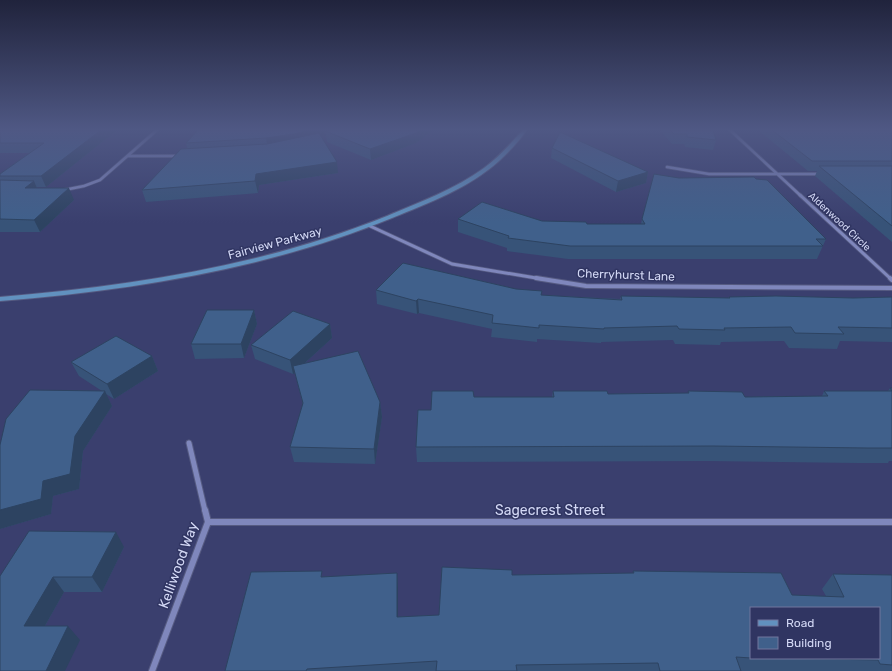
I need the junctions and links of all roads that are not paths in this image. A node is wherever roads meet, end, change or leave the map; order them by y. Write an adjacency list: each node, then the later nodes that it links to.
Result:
1 (122, 161): 7 (street)
2 (494, 161): 8 (main road, Fairview Parkway)
3 (764, 161): 5 (street, Aldenwood Circle)
4 (667, 167): 5 (street)
5 (778, 174): 6 (street); 9 (street, Aldenwood Circle)
6 (824, 174)
7 (58, 190)
8 (370, 226): 10 (street, Cherryhurst Lane); 11 (main road, Fairview Parkway)
9 (892, 280)
10 (892, 288)
11 (0, 299)
12 (189, 442): 13 (street, Kelliwood Way)
13 (208, 522): 14 (street, Sagecrest Street); 15 (street, Kelliwood Way)
14 (892, 522)
15 (152, 671)

